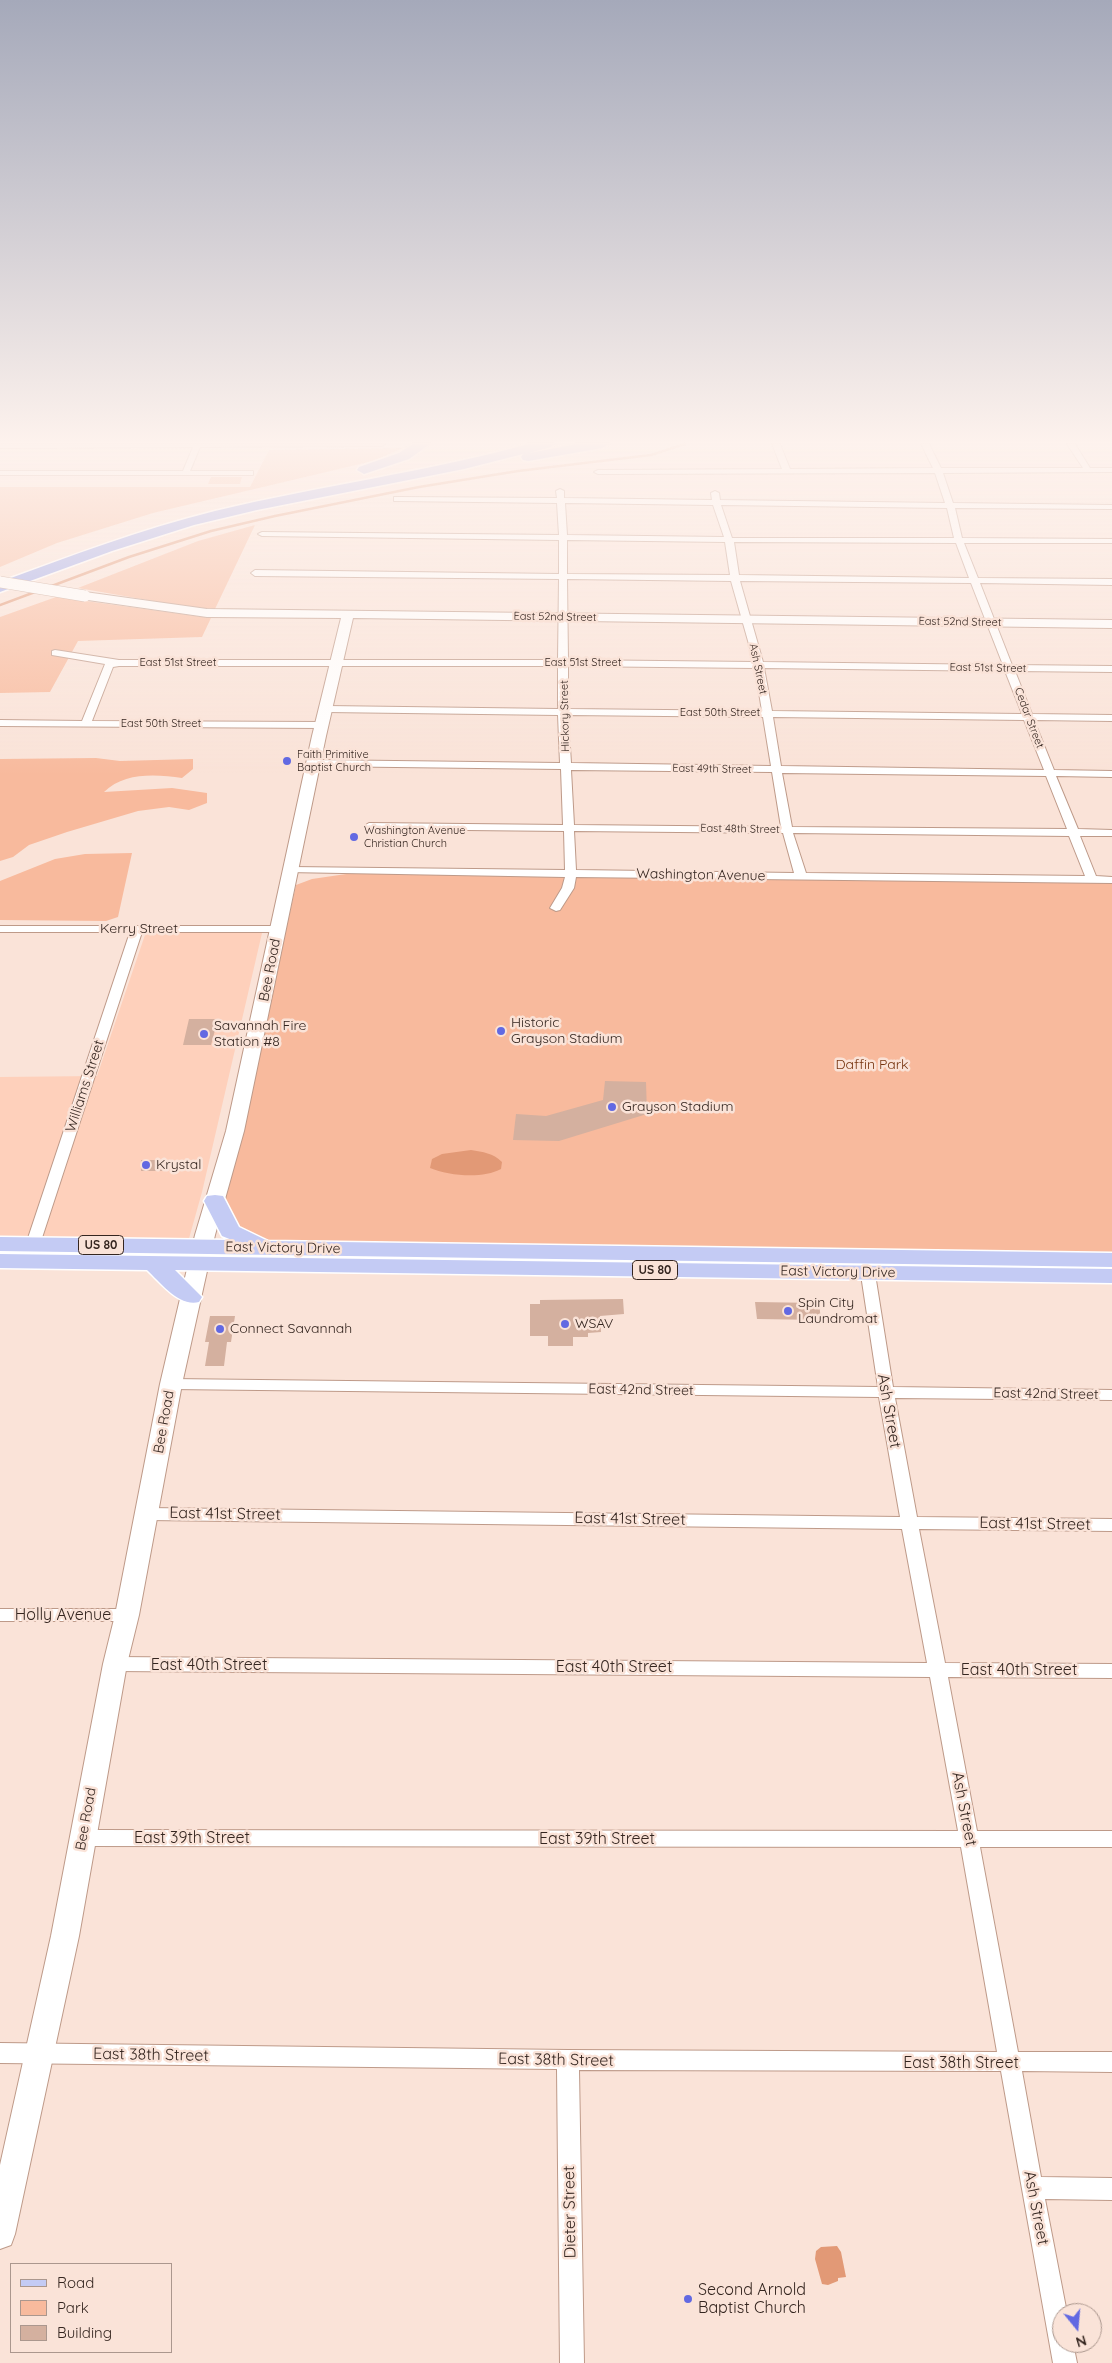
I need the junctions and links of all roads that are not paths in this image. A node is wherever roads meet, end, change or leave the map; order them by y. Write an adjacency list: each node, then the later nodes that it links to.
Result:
1 (68, 554): 9 (highway)
2 (93, 554): 12 (highway)
3 (563, 554): 7 (street, Hickory Street)
4 (731, 554): 8 (street, Ash Street)
5 (965, 554): 10 (street, Cedar Street)
6 (255, 573): 7 (street)
7 (563, 575): 8 (street); 14 (street, Hickory Street)
8 (734, 578): 10 (street); 15 (street, Ash Street)
9 (0, 580): 13 (main road, East 52nd Street, bridge)
10 (976, 581): 11 (street); 16 (street, Cedar Street)
11 (1112, 582)
12 (0, 587)
13 (348, 615): 14 (main road, East 52nd Street); 19 (main road, Bee Road)
14 (563, 618): 15 (main road, East 52nd Street); 21 (street, Hickory Street)
15 (745, 619): 16 (main road, East 52nd Street); 22 (street, Ash Street)
16 (991, 623): 17 (main road, East 52nd Street); 23 (street, Cedar Street)
17 (1112, 624)
18 (55, 653): 20 (street, East 51st Street)
19 (338, 662): 20 (street, East 51st Street); 21 (street, East 51st Street); 25 (main road, Bee Road)
20 (119, 663): 31 (street)
21 (564, 663): 22 (street, East 51st Street); 26 (street, Hickory Street)
22 (759, 665): 23 (street, East 51st Street); 27 (street, Ash Street)
23 (1009, 668): 24 (street, East 51st Street); 28 (street, Cedar Street)
24 (1112, 669)
25 (327, 709): 26 (street, East 50th Street); 32 (main road, Bee Road)
26 (564, 712): 27 (street, East 50th Street); 34 (street, Hickory Street)
27 (767, 714): 28 (street, East 50th Street); 35 (street, Ash Street)
28 (1028, 717): 29 (street, East 50th Street); 36 (street, Cedar Street)
29 (1112, 718)
30 (0, 723): 31 (street, East 50th Street)
31 (86, 723): 32 (street, East 50th Street)
32 (321, 725): 33 (main road, Bee Road)
33 (313, 763): 34 (street, East 49th Street); 43 (main road, Bee Road)
34 (566, 767): 35 (street, East 49th Street); 39 (street, Hickory Street)
35 (778, 769): 36 (street, East 49th Street); 40 (street, Ash Street)
36 (1050, 773): 37 (street, East 49th Street); 41 (street, Cedar Street)
37 (1112, 774)
38 (369, 826): 39 (street, East 48th Street)
39 (569, 828): 40 (street, East 48th Street); 44 (street, Hickory Street)
40 (787, 830): 41 (street, East 48th Street); 45 (street, Ash Street)
41 (1073, 832): 42 (street, East 48th Street); 46 (street, Cedar Street)
42 (1112, 833)
43 (291, 870): 44 (street, Washington Avenue); 51 (main road, Bee Road)
44 (571, 873): 45 (street, Washington Avenue); 48 (street, Hickory Street)
45 (801, 876): 46 (street, Washington Avenue)
46 (1092, 880): 47 (street, Washington Avenue)
47 (1112, 880)
48 (556, 908)
49 (0, 929): 50 (street, Kerry Street)
50 (137, 929): 51 (street, Kerry Street); 54 (street, Williams Street)
51 (278, 929): 52 (main road, Bee Road)
52 (214, 1201): 55 (main road); 56 (main road, Bee Road)
53 (0, 1244): 54 (main road, East Victory Drive / US 80)
54 (33, 1244): 56 (main road, East Victory Drive / US 80)
55 (266, 1248): 56 (main road, East Victory Drive / US 80); 57 (main road, East Victory Drive / US 80)
56 (200, 1255): 57 (main road, East Victory Drive / US 80); 60 (main road, East Victory Drive / US 80); 63 (main road, Bee Road)
57 (565, 1260): 61 (main road, East Victory Drive / US 80)
58 (1112, 1260): 61 (main road, East Victory Drive / US 80)
59 (0, 1261): 60 (main road, East Victory Drive / US 80)
60 (153, 1263): 63 (main road)
61 (866, 1264): 62 (main road, East Victory Drive / US 80); 65 (street, Ash Street)
62 (1112, 1276)
63 (191, 1297): 64 (main road, Bee Road)
64 (171, 1384): 65 (street, East 42nd Street); 67 (main road, Bee Road)
65 (886, 1392): 66 (street, East 42nd Street); 68 (street, Ash Street)
66 (1112, 1395)
67 (147, 1514): 68 (street, East 41st Street); 70 (main road, Bee Road)
68 (908, 1522): 69 (street, East 41st Street); 73 (street, Ash Street)
69 (1112, 1524)
70 (127, 1615): 71 (street, Holly Avenue); 72 (main road, Bee Road)
71 (0, 1616)
72 (115, 1664): 73 (street, East 40th Street); 75 (main road, Bee Road)
73 (937, 1669): 74 (street, East 40th Street); 76 (street, Ash Street)
74 (1112, 1671)
75 (83, 1838): 76 (street, East 39th Street); 79 (main road, Bee Road)
76 (970, 1839): 77 (street, East 39th Street); 82 (street, Ash Street)
77 (1112, 1839)
78 (0, 2053): 79 (street, East 38th Street)
79 (41, 2053): 80 (street, East 38th Street); 85 (main road, Bee Road)
80 (568, 2060): 82 (street, East 38th Street); 86 (street, Dieter Street)
81 (1112, 2062): 82 (street, East 38th Street)
82 (1010, 2063): 83 (street, Ash Street)
83 (1032, 2188): 84 (street); 87 (street, Ash Street)
84 (1112, 2189)
85 (0, 2234)
86 (572, 2363)
87 (1065, 2363)

